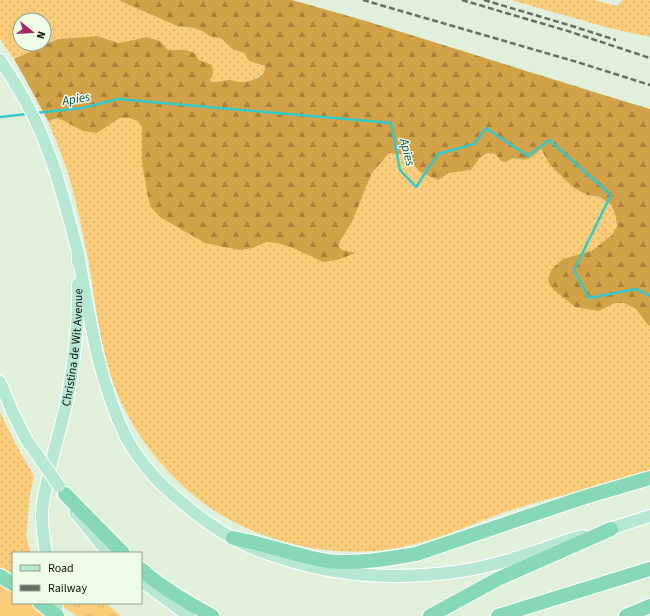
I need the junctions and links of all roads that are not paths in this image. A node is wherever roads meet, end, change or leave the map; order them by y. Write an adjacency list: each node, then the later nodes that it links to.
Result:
1 (0, 60): 2 (main road, Christina de Wit Avenue)
2 (78, 253): 8 (main road); 9 (main road, Christina de Wit Avenue)
3 (0, 382): 5 (main road, bridge)
4 (650, 478): 8 (highway)
5 (62, 490): 10 (main road); 11 (highway)
6 (650, 516): 7 (main road)
7 (612, 529): 8 (main road); 22 (highway)
8 (233, 538)
9 (46, 552)
10 (107, 552)
11 (121, 552)
12 (650, 569): 23 (highway)
13 (142, 570): 21 (highway)
14 (0, 576): 16 (highway)
15 (142, 582): 20 (main road)
16 (12, 583)
17 (42, 604): 19 (highway)
18 (650, 606): 24 (highway)
19 (57, 613)
20 (188, 616)
21 (212, 616)
22 (430, 616)
23 (498, 616)
24 (626, 616)

